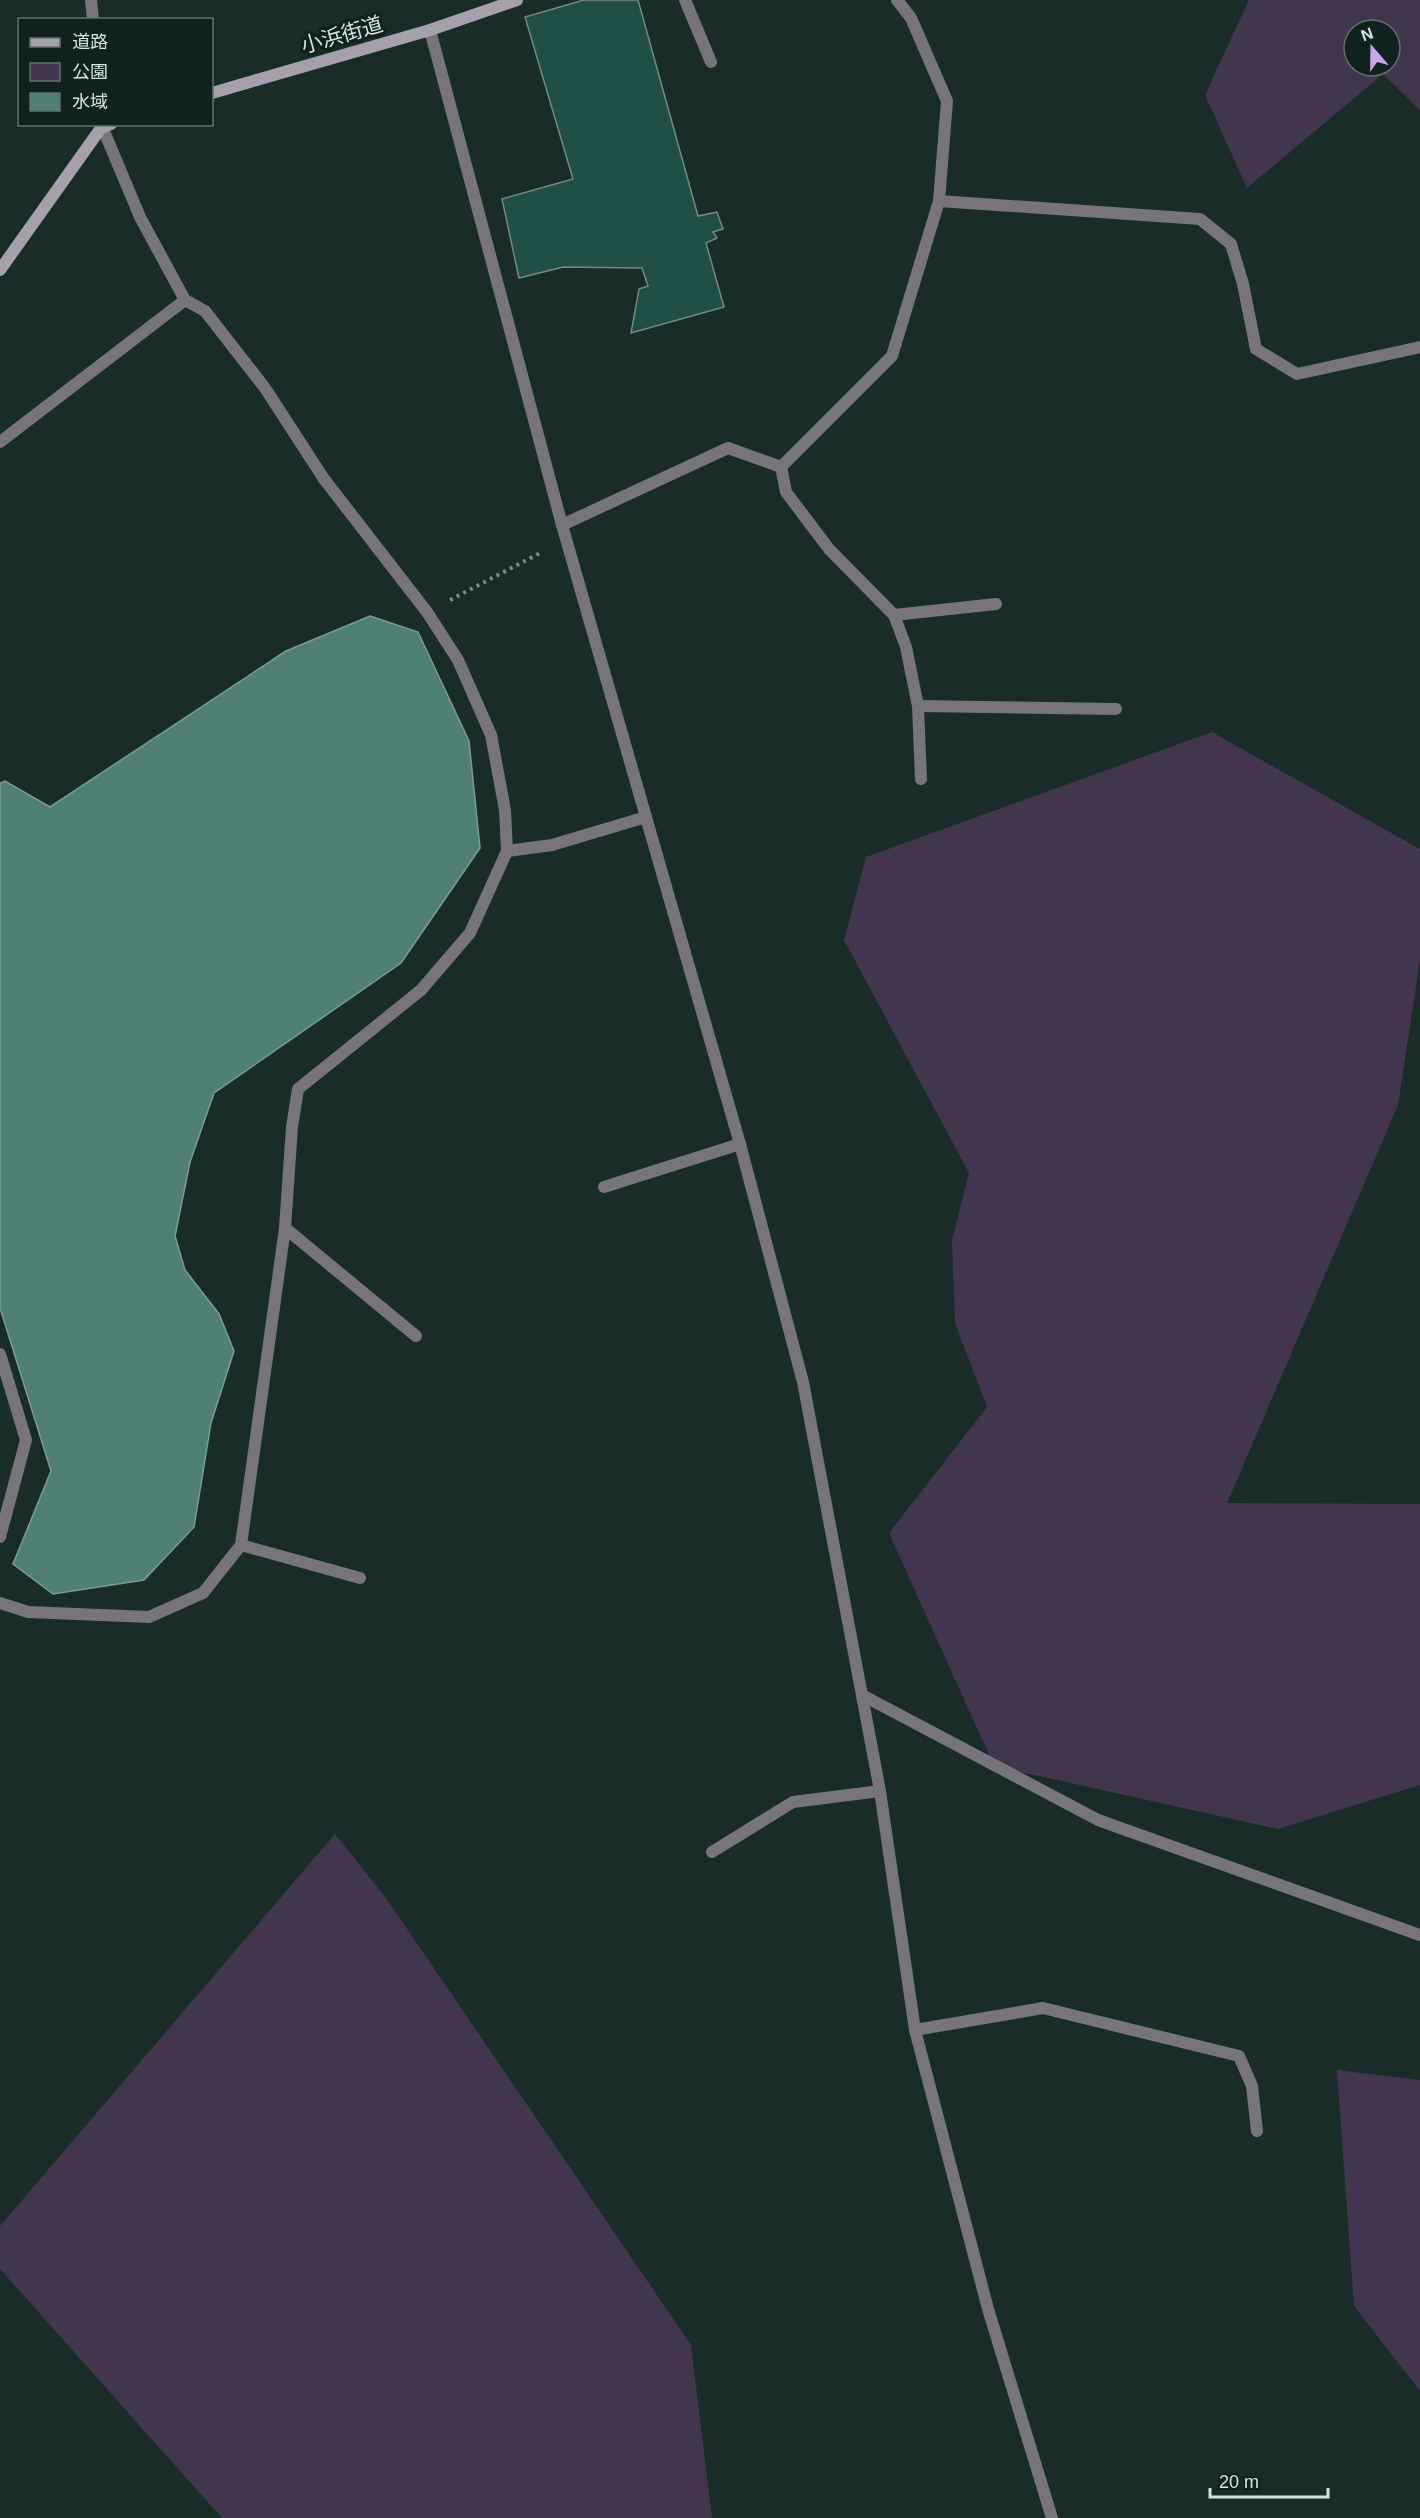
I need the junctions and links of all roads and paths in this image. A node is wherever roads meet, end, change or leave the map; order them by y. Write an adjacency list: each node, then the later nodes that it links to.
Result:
1 (91, 0): 5 (street)
2 (517, 0): 6 (main road, 小浜街道)
3 (685, 0): 7 (street)
4 (897, 0): 10 (street)
5 (93, 18)
6 (430, 30): 8 (main road, 小浜街道); 16 (street)
7 (711, 62)
8 (213, 93)
9 (104, 126): 11 (main road); 12 (street)
10 (939, 201): 13 (street); 15 (street)
11 (0, 270)
12 (186, 300): 14 (street); 19 (street)
13 (1420, 347)
14 (0, 442)
15 (781, 467): 16 (street); 20 (street)
16 (562, 525): 17 (street)
17 (566, 539): 19 (path); 24 (street)
18 (996, 604): 20 (street)
19 (427, 612): 25 (street)
20 (894, 615): 21 (street)
21 (918, 706): 22 (street); 23 (street)
22 (1116, 709)
23 (921, 779)
24 (646, 817): 25 (street); 26 (street)
25 (507, 850): 28 (street)
26 (741, 1144): 27 (street); 35 (street)
27 (604, 1187)
28 (285, 1228): 29 (street); 32 (street)
29 (416, 1336)
30 (0, 1354): 31 (street)
31 (0, 1537)
32 (241, 1545): 33 (street); 34 (street)
33 (360, 1578)
34 (0, 1603)
35 (862, 1695): 36 (street); 38 (street)
36 (880, 1791): 37 (street); 39 (street)
37 (712, 1852)
38 (1420, 1935)
39 (915, 2030): 40 (street); 41 (street)
40 (1257, 2131)
41 (1052, 2518)

